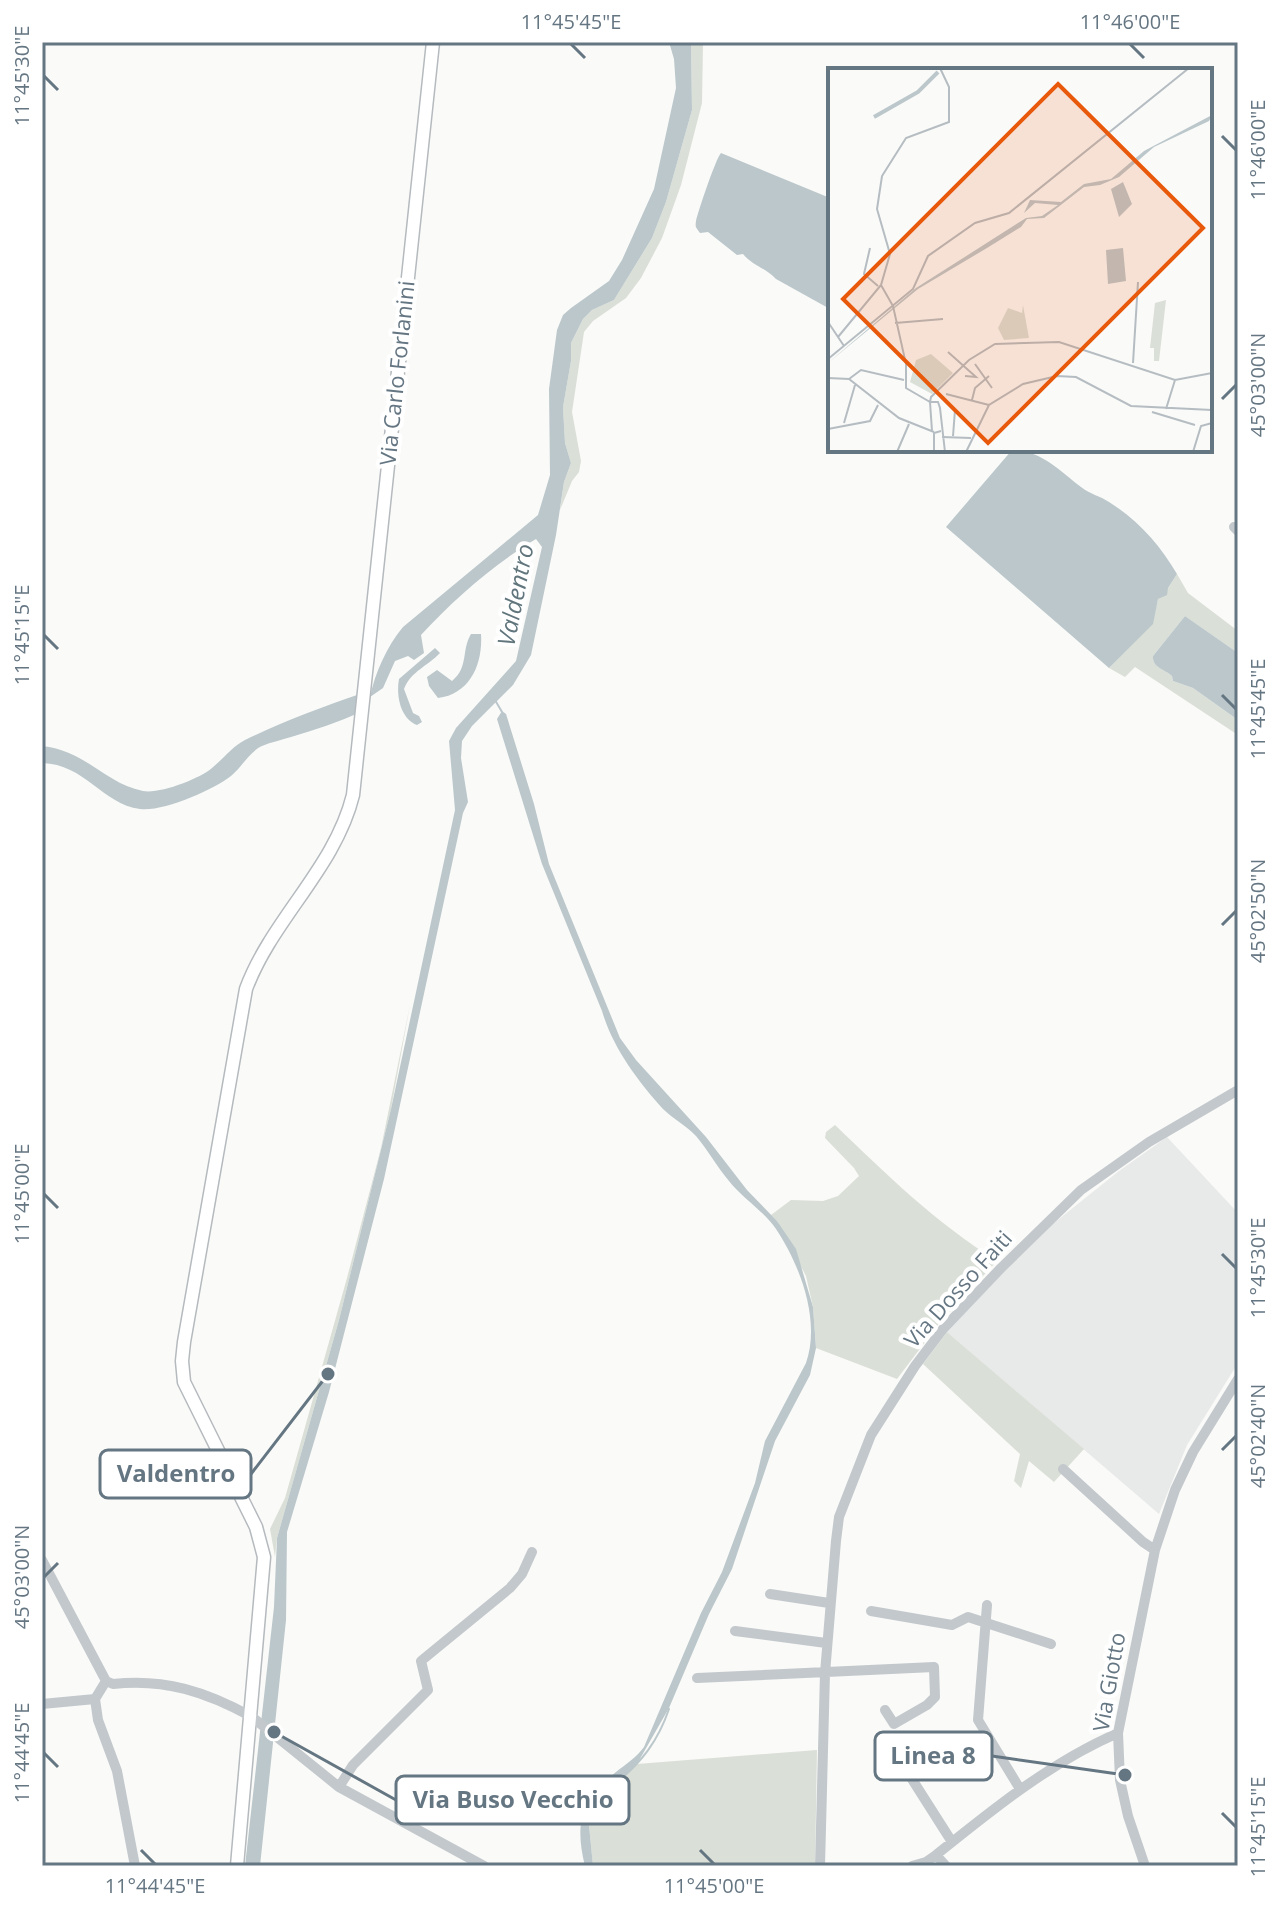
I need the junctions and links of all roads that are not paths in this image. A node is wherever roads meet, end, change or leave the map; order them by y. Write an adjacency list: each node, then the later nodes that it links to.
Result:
1 (433, 42): 22 (main road, Via Carlo Forlanini)
2 (1238, 1090): 9 (street, Via Dosso Faiti)
3 (1238, 1379): 5 (street, Via Giotto)
4 (1063, 1469): 5 (street)
5 (1155, 1550): 23 (street, Via Giotto)
6 (532, 1552): 25 (street)
7 (42, 1560): 18 (street)
8 (770, 1594): 9 (street)
9 (829, 1603): 14 (street, Via Dosso Faiti)
10 (987, 1605): 12 (street)
11 (871, 1611): 12 (street)
12 (986, 1621): 15 (street); 26 (street)
13 (735, 1631): 14 (street)
14 (826, 1643): 16 (street, Via Dosso Faiti)
15 (1051, 1644)
16 (825, 1673): 17 (street); 21 (street); 32 (street, Via Dosso Faiti)
17 (697, 1678)
18 (106, 1681): 19 (street); 22 (street)
19 (95, 1699): 20 (street); 29 (street)
20 (42, 1704)
21 (885, 1710)
22 (255, 1720): 25 (street); 30 (main road)
23 (1118, 1733): 26 (street); 35 (street, Via Giotto)
24 (903, 1765): 27 (street)
25 (339, 1787): 31 (street)
26 (1020, 1789): 27 (street)
27 (952, 1842): 28 (street)
28 (936, 1855): 33 (street); 34 (street)
29 (135, 1866)
30 (237, 1866)
31 (484, 1866)
32 (820, 1866)
33 (912, 1866)
34 (946, 1866)
35 (1145, 1866)

